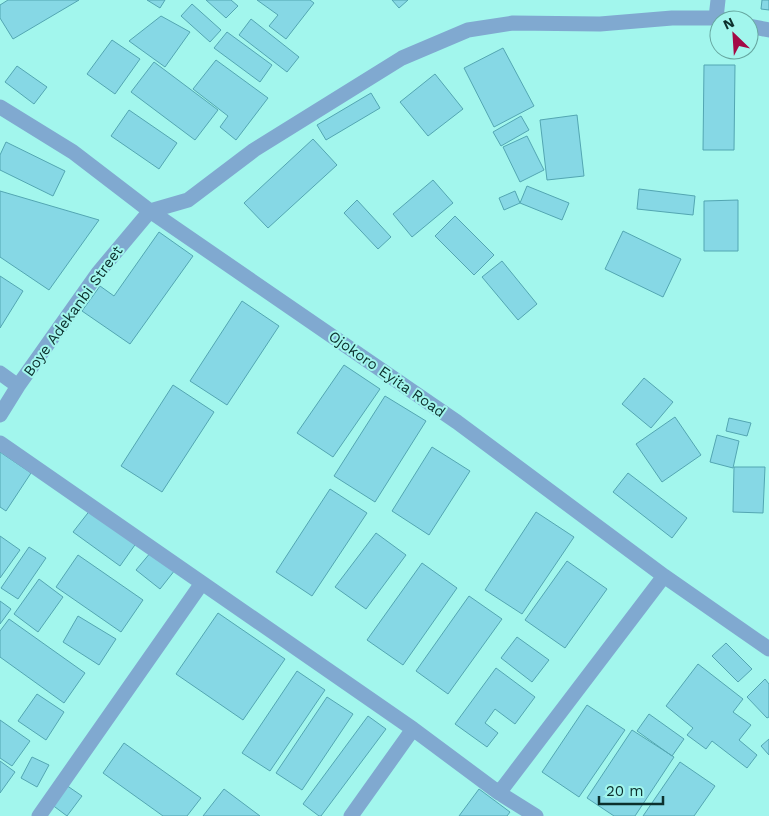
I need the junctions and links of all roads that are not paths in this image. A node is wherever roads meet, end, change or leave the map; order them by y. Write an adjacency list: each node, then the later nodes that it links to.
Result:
1 (709, 19): 3 (street)
2 (0, 107): 3 (street, Ojokoro Eyita Road)
3 (150, 211): 5 (street, Boye Adekanbi Street); 8 (street, Ojokoro Eyita Road)
4 (0, 372): 5 (street)
5 (18, 386): 6 (street, Boye Adekanbi Street)
6 (0, 415)
7 (0, 443): 9 (street)
8 (664, 576): 10 (street, Ojokoro Eyita Road); 12 (street)
9 (202, 583): 11 (street); 13 (street)
10 (769, 649)
11 (413, 729): 12 (street); 14 (street)
12 (499, 793): 15 (street)
13 (39, 816)
14 (351, 816)
15 (536, 816)

